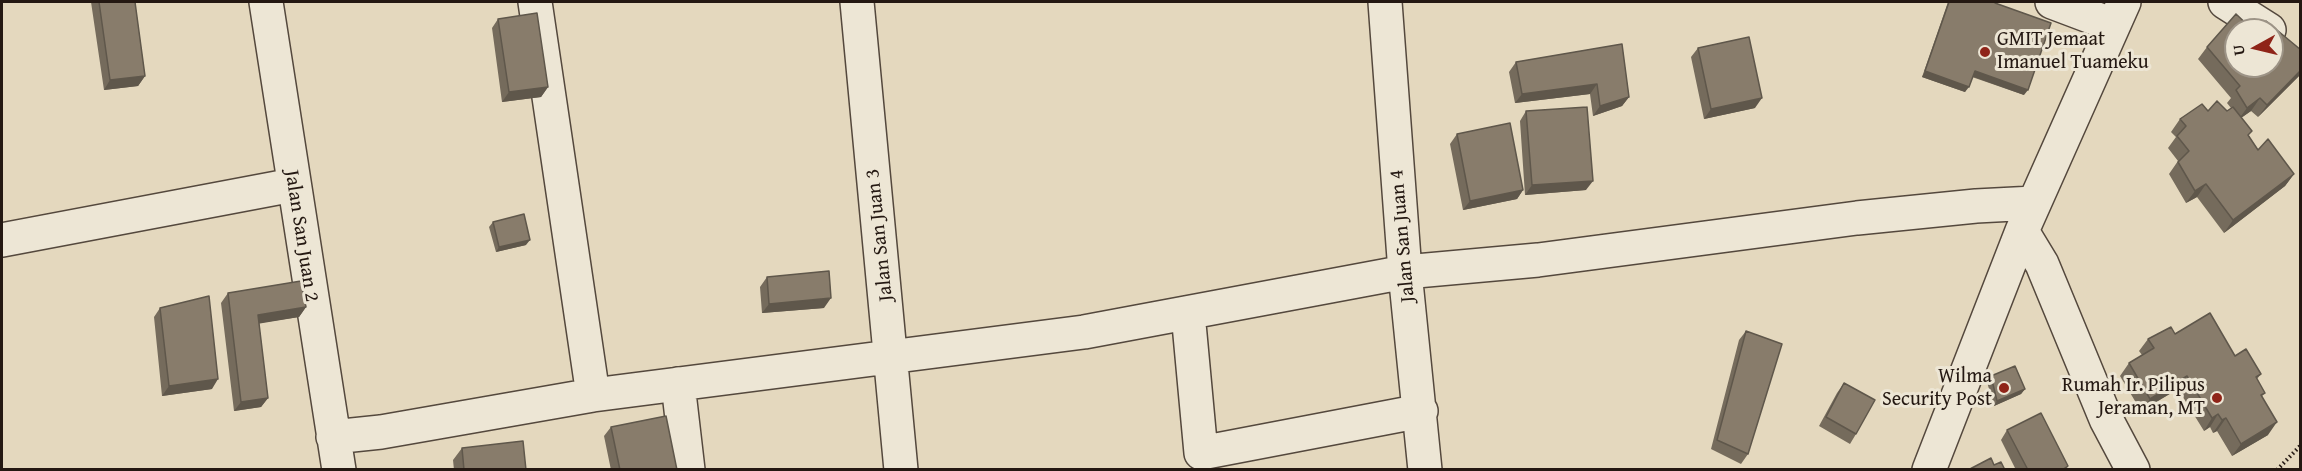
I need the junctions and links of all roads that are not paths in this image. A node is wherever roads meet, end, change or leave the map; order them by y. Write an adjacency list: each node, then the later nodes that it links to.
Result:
1 (266, 2): 9 (street, Jalan San Juan 2)
2 (535, 2): 16 (street)
3 (856, 2): 14 (street, Jalan San Juan 3)
4 (1385, 2): 12 (street, Jalan San Juan 4)
5 (2052, 2): 7 (street)
6 (2225, 2): 8 (street)
7 (2119, 13): 10 (street)
8 (2250, 18)
9 (293, 185): 11 (street); 18 (street, Jalan San Juan 2)
10 (2028, 217): 12 (street); 23 (street); 24 (street)
11 (2, 240)
12 (1406, 272): 13 (street); 17 (street, Jalan San Juan 4)
13 (1188, 313): 14 (street); 17 (street)
14 (892, 357): 15 (street); 21 (street, Jalan San Juan 3)
15 (678, 384): 16 (street); 20 (street)
16 (593, 394): 18 (street)
17 (1420, 411): 22 (street, Jalan San Juan 4)
18 (333, 437): 19 (street, Jalan San Juan 2)
19 (339, 470)
20 (688, 470)
21 (901, 470)
22 (1425, 470)
23 (1929, 470)
24 (2133, 470)

